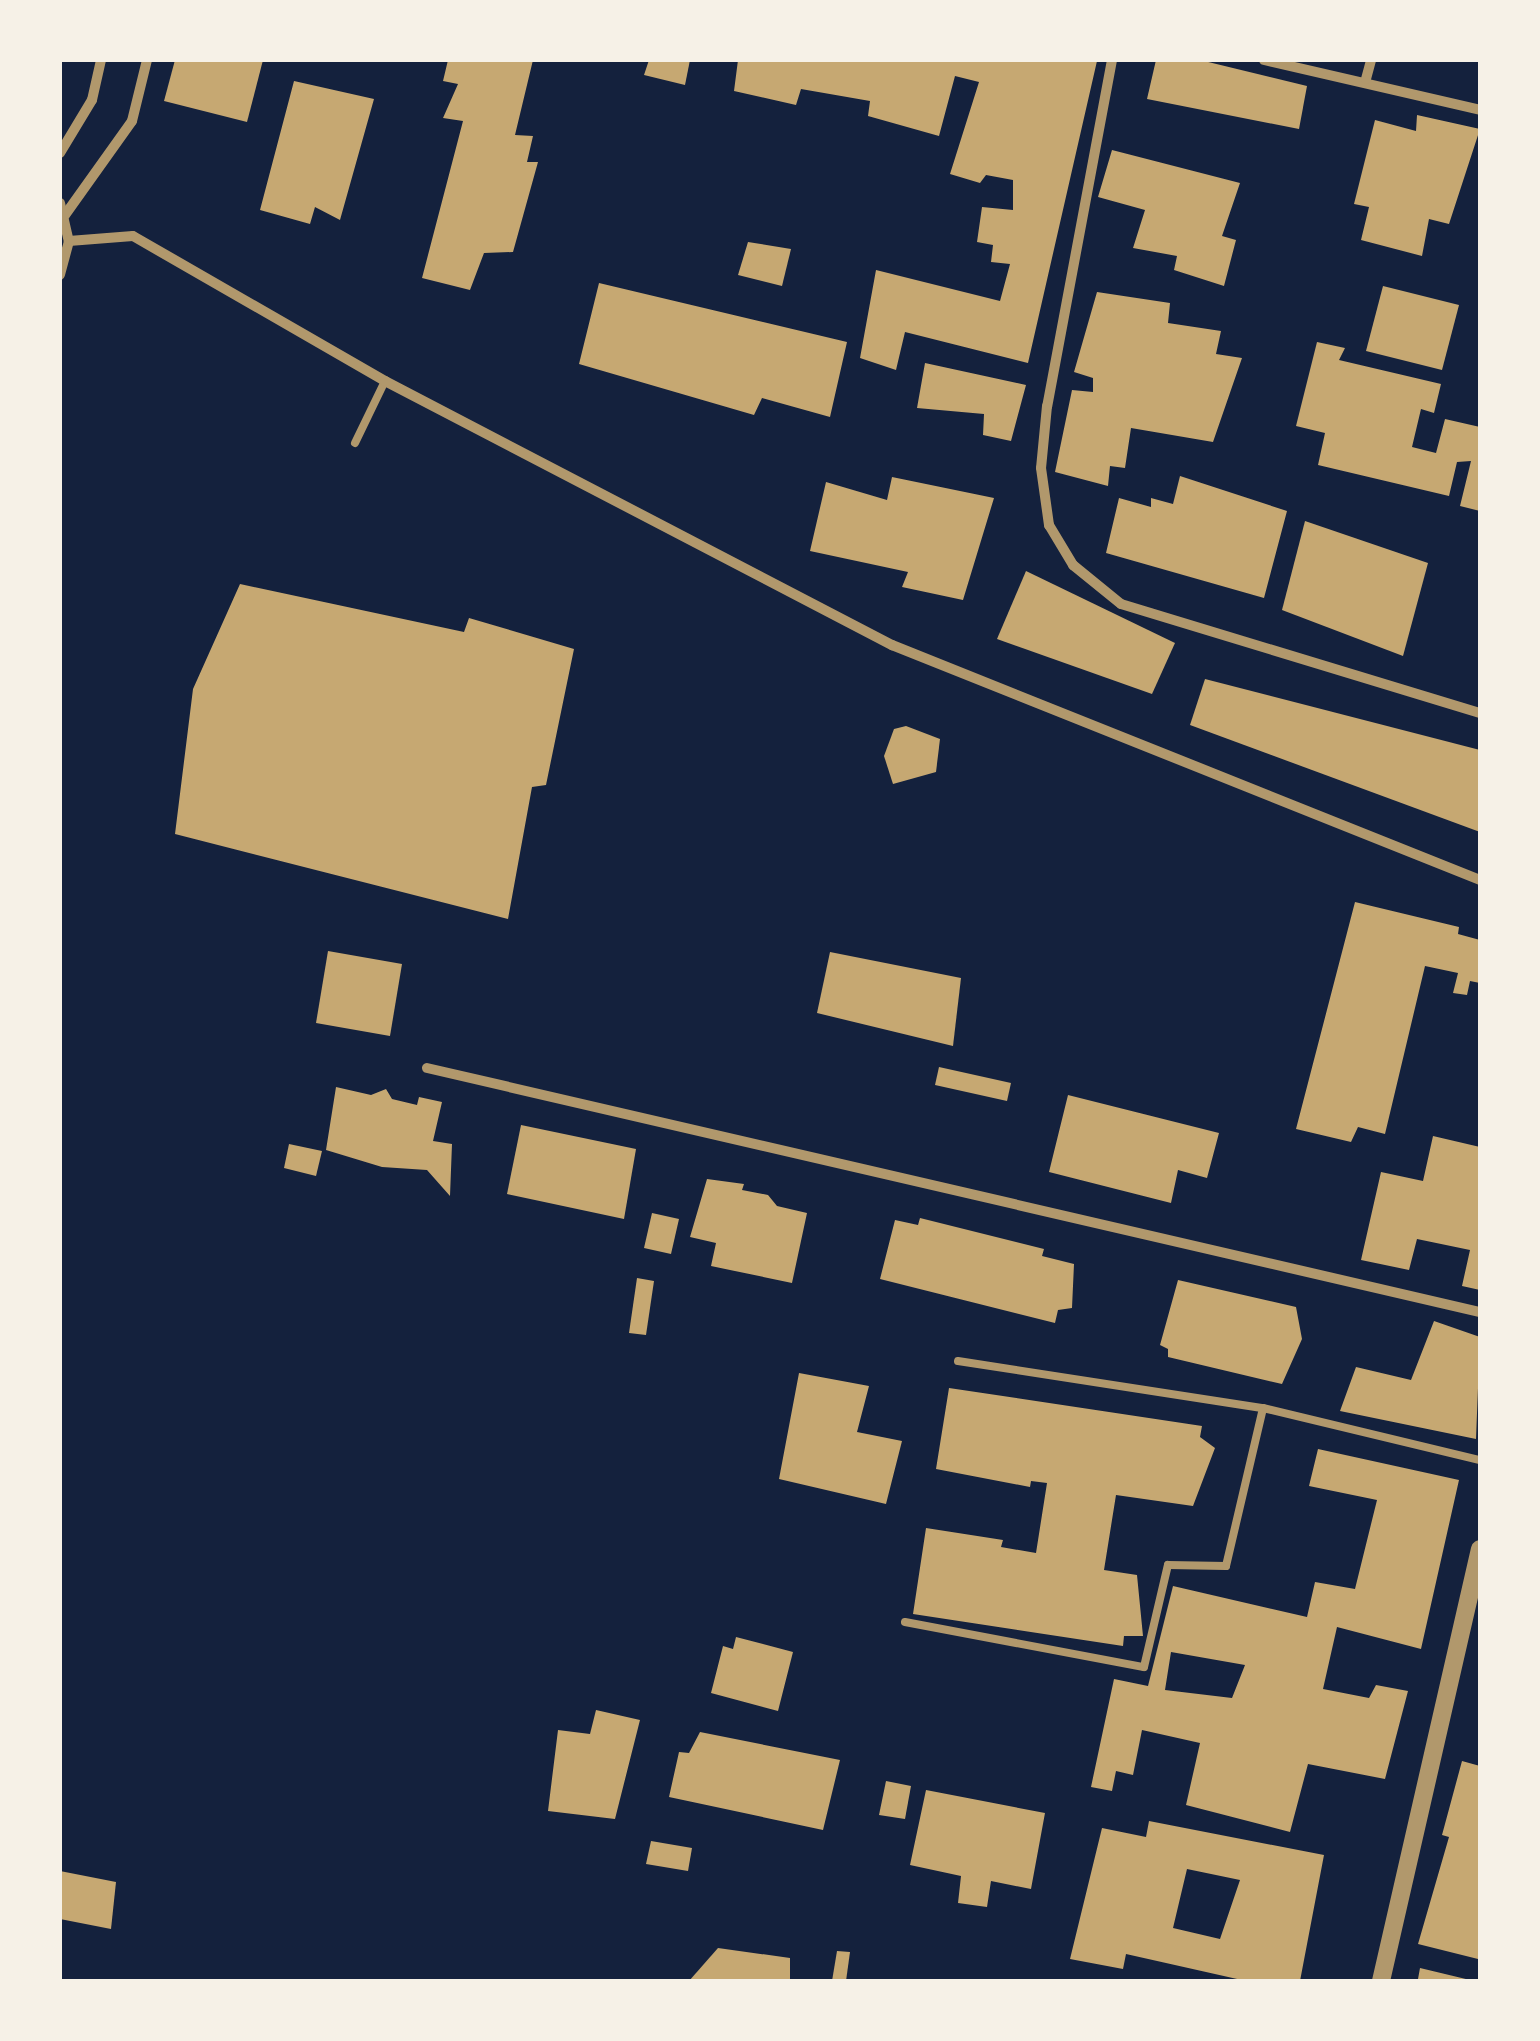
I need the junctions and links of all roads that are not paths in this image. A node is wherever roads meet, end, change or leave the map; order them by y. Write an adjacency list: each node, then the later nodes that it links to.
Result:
1 (101, 60): 8 (street)
2 (147, 60): 9 (street)
3 (1112, 60): 14 (street)
4 (1264, 60): 6 (street)
5 (1371, 60): 6 (street)
6 (1366, 79): 7 (street)
7 (1480, 110)
8 (60, 153)
9 (62, 209): 10 (street)
10 (69, 241): 11 (street); 12 (street)
11 (60, 275)
12 (384, 381): 13 (lane); 15 (street)
13 (354, 444)
14 (1480, 713)
15 (1480, 880)
16 (427, 1068): 17 (street)
17 (1480, 1312)
18 (958, 1361): 19 (lane)
19 (1264, 1408): 20 (lane); 22 (lane)
20 (1480, 1460)
21 (1480, 1549): 23 (street)
22 (905, 1622)
23 (1381, 1981)

